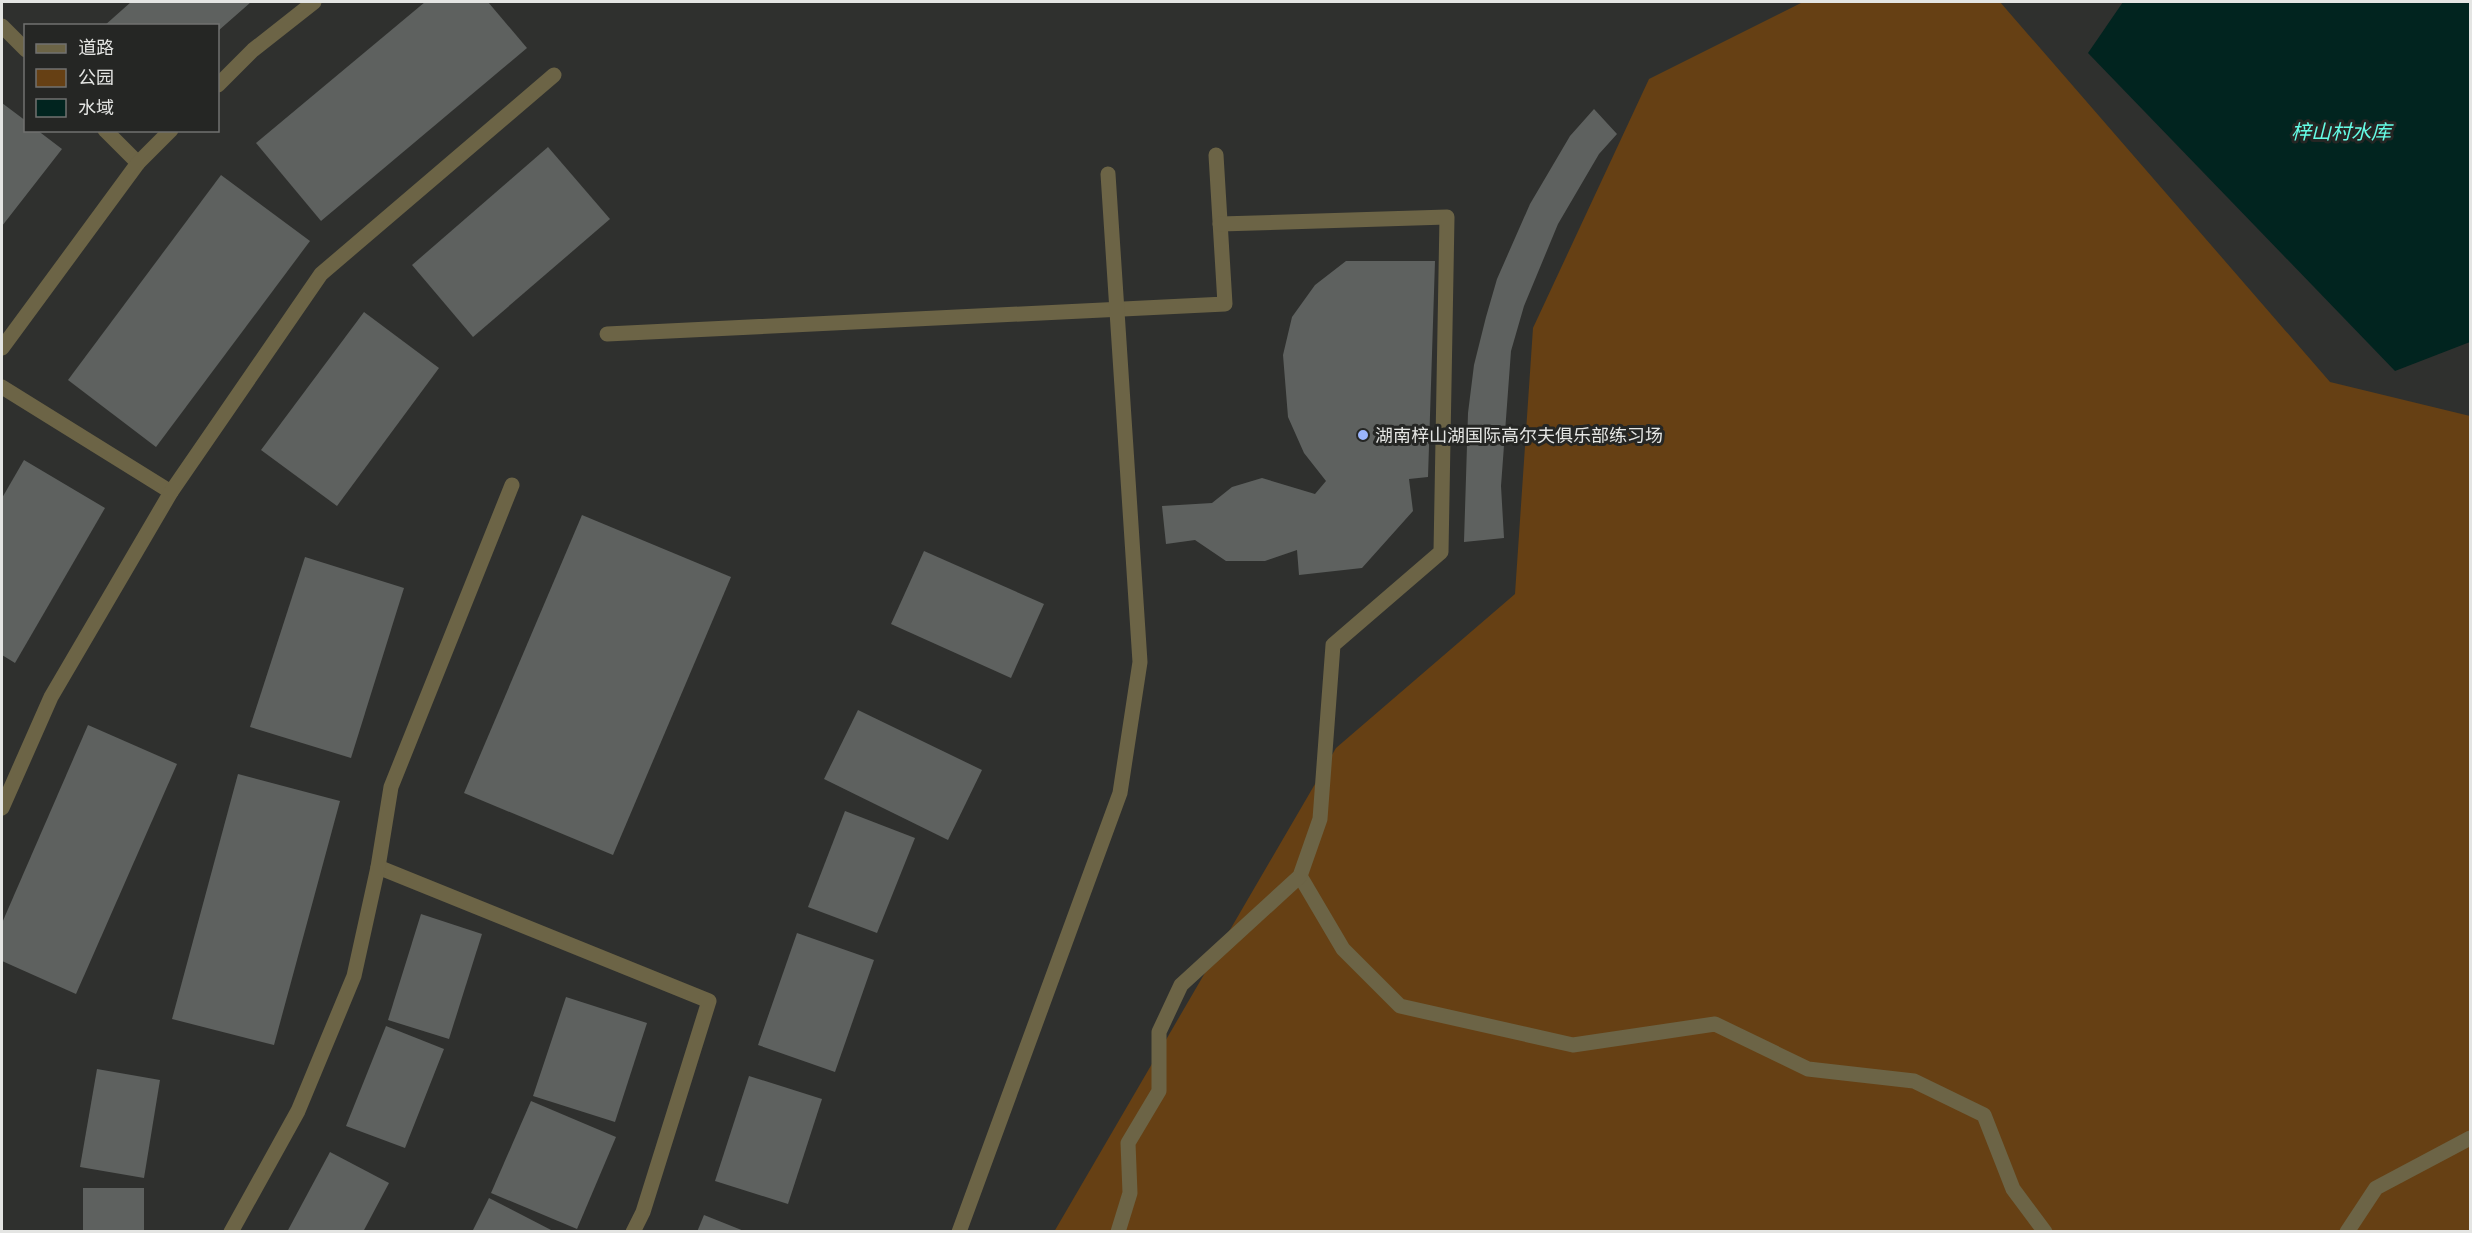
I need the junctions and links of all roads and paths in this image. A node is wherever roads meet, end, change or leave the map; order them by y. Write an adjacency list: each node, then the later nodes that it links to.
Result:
1 (314, 2): 5 (street)
2 (2, 26): 3 (street)
3 (24, 48)
4 (554, 75): 17 (street)
5 (219, 84)
6 (107, 132): 9 (street)
7 (169, 132): 9 (street)
8 (1216, 155): 11 (street)
9 (138, 163): 14 (street)
10 (1108, 174): 12 (street)
11 (1220, 224): 12 (street); 20 (street)
12 (1117, 310): 13 (street); 24 (street)
13 (608, 334)
14 (2, 348)
15 (2, 387): 17 (street)
16 (512, 485): 19 (street)
17 (171, 492): 18 (street)
18 (2, 808)
19 (378, 867): 22 (street); 23 (street)
20 (1300, 876): 25 (street); 26 (street)
21 (2470, 1138): 27 (street)
22 (231, 1232)
23 (633, 1232)
24 (959, 1232)
25 (1118, 1232)
26 (2045, 1232)
27 (2347, 1232)

